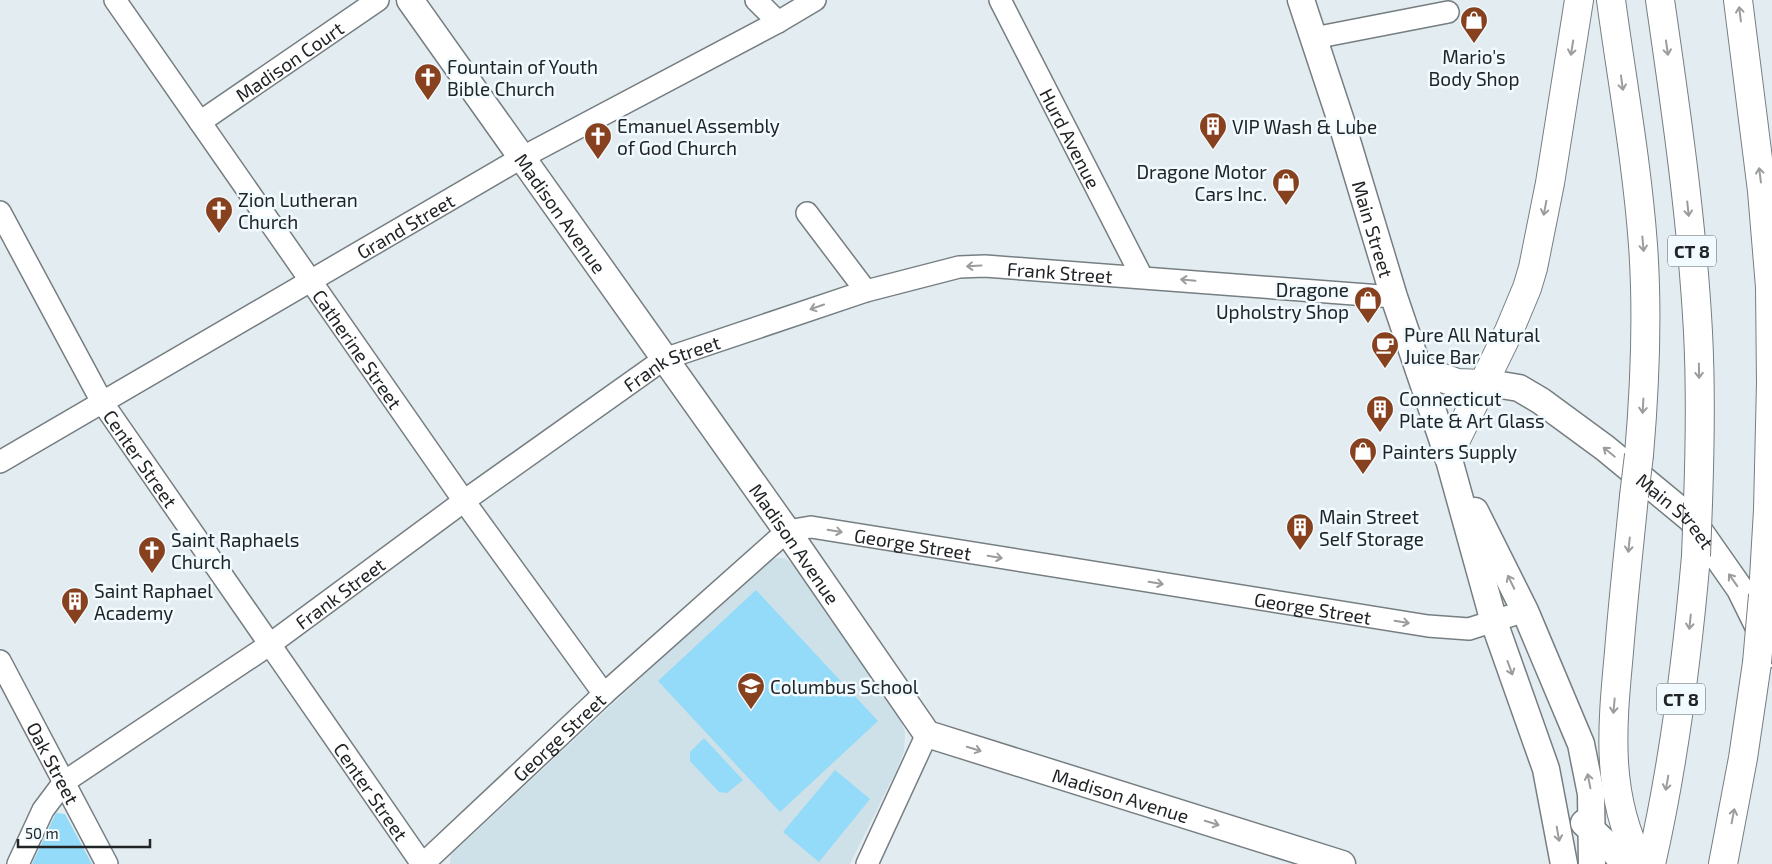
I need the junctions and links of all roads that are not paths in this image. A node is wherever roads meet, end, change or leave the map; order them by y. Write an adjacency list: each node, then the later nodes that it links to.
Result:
1 (115, 0): 15 (street, Catherine Street)
2 (378, 0): 15 (street, Madison Court)
3 (410, 0): 16 (main road, Madison Avenue)
4 (756, 0): 13 (street)
5 (815, 0): 13 (street, Grand Street)
6 (1000, 0): 19 (street, Hurd Avenue)
7 (1301, 0): 14 (main road, Main Street)
8 (1579, 0): 25 (highway, one-way to 25)
9 (1611, 0): 50 (highway, one-way to 50, bridge)
10 (1660, 0): 41 (highway, CT 8, one-way to 41, bridge)
11 (1738, 0): 34 (highway, one-way to 11, bridge)
12 (1448, 12): 14 (street)
13 (778, 22): 16 (street, Grand Street)
14 (1314, 38): 22 (main road, Main Street)
15 (200, 122): 20 (street, Catherine Street)
16 (521, 158): 20 (street, Grand Street); 23 (main road, Madison Avenue)
17 (0, 212): 26 (street, Center Street)
18 (807, 213): 21 (street)
19 (1142, 277): 21 (street, Frank Street, one-way to 21); 22 (street, Frank Street, one-way to 19)
20 (309, 281): 26 (street, Grand Street); 29 (street, Catherine Street)
21 (866, 291): 23 (street, Frank Street, one-way to 23)
22 (1394, 297): 24 (main road, Main Street)
23 (664, 359): 29 (street, Frank Street); 30 (main road, Madison Avenue)
24 (1420, 370): 25 (highway); 27 (main road, Main Street)
25 (1483, 384): 27 (highway); 34 (main road, Main Street, one-way to 25)
26 (102, 402): 28 (street, Grand Street); 33 (street, Center Street)
27 (1448, 456): 31 (main road, Main Street, one-way to 27); 32 (main road, Main Street)
28 (0, 462)
29 (464, 501): 33 (street, Frank Street); 36 (street, Catherine Street)
30 (787, 531): 32 (street, George Street, one-way to 32); 36 (street, George Street); 37 (main road, Madison Avenue)
31 (1525, 611): 32 (street, George Street); 40 (main road, Main Street, one-way to 31)
32 (1494, 622): 38 (main road, Main Street, one-way to 38)
33 (269, 645): 39 (street, Frank Street); 44 (street, Center Street)
34 (1764, 659): 51 (highway, one-way to 34)
35 (0, 661): 39 (street, Oak Street)
36 (604, 694): 44 (street, George Street)
37 (927, 734): 45 (street); 46 (main road, Madison Avenue, one-way to 46)
38 (1546, 769): 40 (main road, Main Street); 47 (main road, Main Street, one-way to 47)
39 (64, 782): 42 (street, Frank Street); 43 (street, Oak Street)
40 (1592, 830): 48 (main road, Main Street); 49 (main road, Main Street)
41 (1653, 852)
42 (18, 864)
43 (107, 864)
44 (422, 864)
45 (867, 864)
46 (1342, 864)
47 (1564, 864)
48 (1592, 864)
49 (1625, 864)
50 (1641, 864)
51 (1723, 864)

